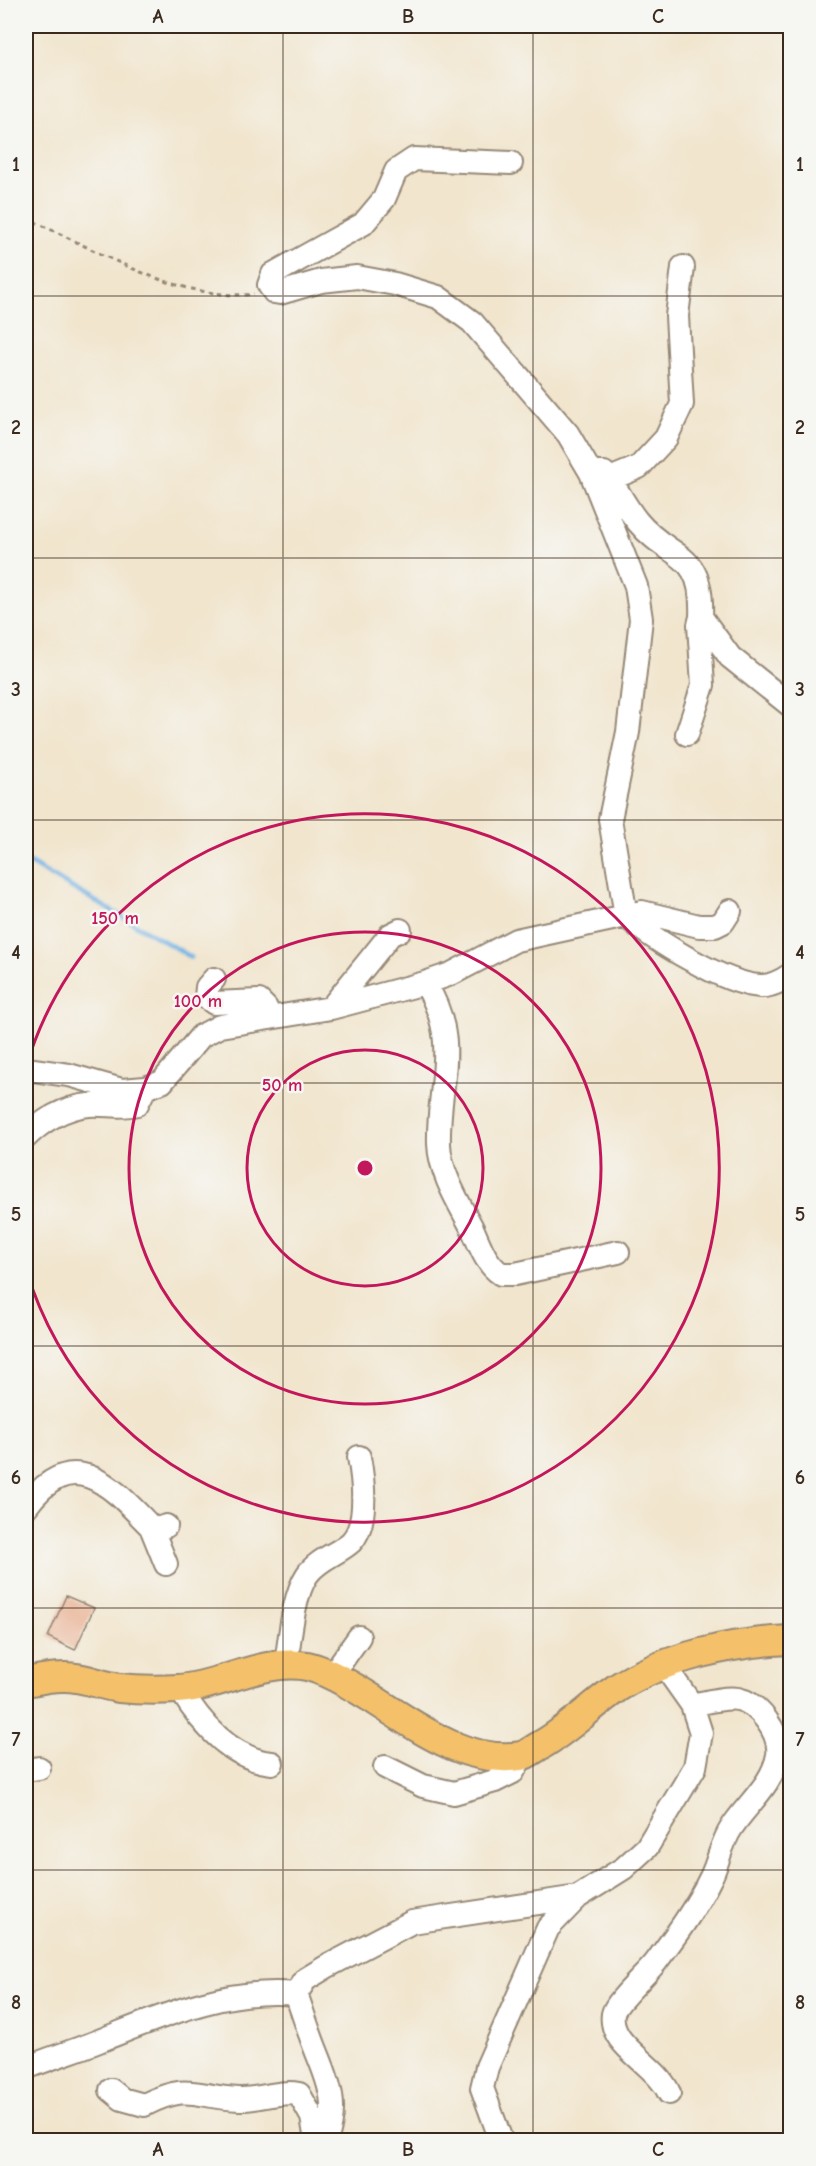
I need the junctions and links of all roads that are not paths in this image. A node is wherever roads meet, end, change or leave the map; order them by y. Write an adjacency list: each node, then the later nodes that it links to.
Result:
1 (510, 163): 3 (street)
2 (683, 267): 3 (street)
3 (601, 476): 4 (street); 8 (street)
4 (702, 617): 5 (street); 6 (street)
5 (790, 705)
6 (687, 734)
7 (730, 911): 8 (street)
8 (626, 916): 10 (street); 12 (street)
9 (400, 930): 13 (street)
10 (790, 975)
11 (214, 979): 14 (street)
12 (425, 983): 13 (street); 18 (street)
13 (331, 1008): 14 (street)
14 (270, 1018): 16 (street)
15 (26, 1069): 16 (street)
16 (145, 1088): 17 (street)
17 (26, 1137)
18 (618, 1252)
19 (359, 1457): 24 (street)
20 (26, 1507): 21 (street)
21 (166, 1564)
22 (359, 1637): 26 (street)
23 (790, 1640): 25 (main road)
24 (286, 1664): 26 (main road); 28 (main road)
25 (663, 1664): 29 (street); 30 (main road)
26 (332, 1675): 30 (main road)
27 (26, 1682): 28 (main road)
28 (180, 1689): 31 (street)
29 (692, 1705): 33 (street); 37 (street)
30 (522, 1756): 32 (street)
31 (272, 1763)
32 (385, 1767)
33 (578, 1897): 34 (street); 42 (street)
34 (296, 1994): 35 (street); 41 (street)
35 (26, 2068)
36 (111, 2090): 38 (street)
37 (669, 2092)
38 (239, 2099): 39 (street); 40 (street)
39 (220, 2113)
40 (316, 2140)
41 (326, 2140)
42 (501, 2140)

